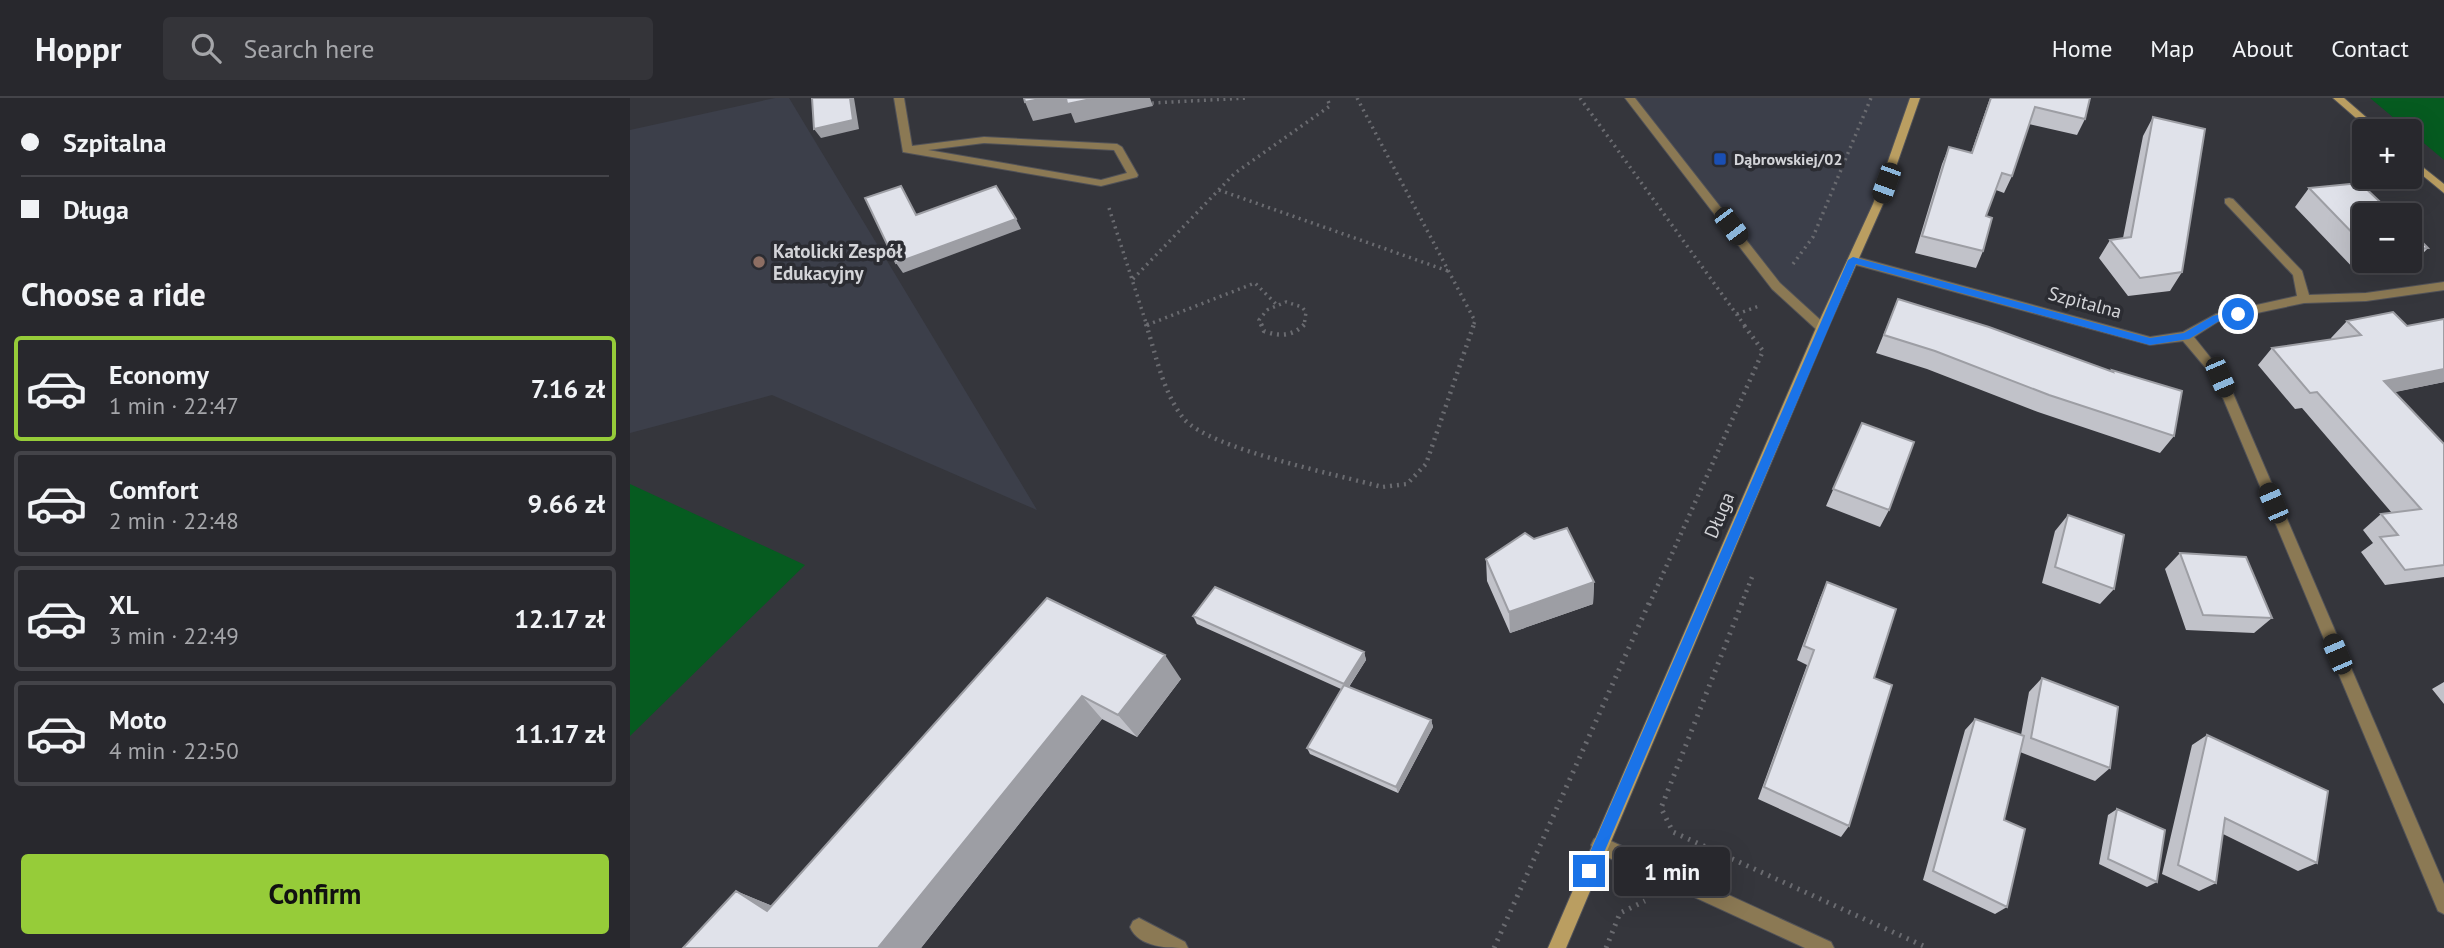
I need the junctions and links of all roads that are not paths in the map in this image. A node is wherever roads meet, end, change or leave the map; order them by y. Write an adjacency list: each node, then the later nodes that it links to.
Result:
1 (900, 98): 6 (street)
2 (1630, 98): 13 (street)
3 (1916, 98): 10 (street, Długa)
4 (2338, 98): 5 (street)
5 (2363, 119)
6 (907, 150): 6 (street)
7 (2422, 171): 8 (street)
8 (2444, 190)
9 (2229, 201): 12 (street)
10 (1853, 260): 13 (street, Długa); 14 (street, Szpitalna)
11 (2444, 286): 12 (street, Szpitalna)
12 (2304, 299): 14 (street, Szpitalna)
13 (1822, 328): 15 (street, Długa)
14 (2186, 336): 16 (street)
15 (1600, 845): 19 (street, Długa); 20 (street)
16 (2444, 905)
17 (1139, 927): 18 (street)
18 (1179, 948)
19 (1557, 948)
20 (1825, 948)

